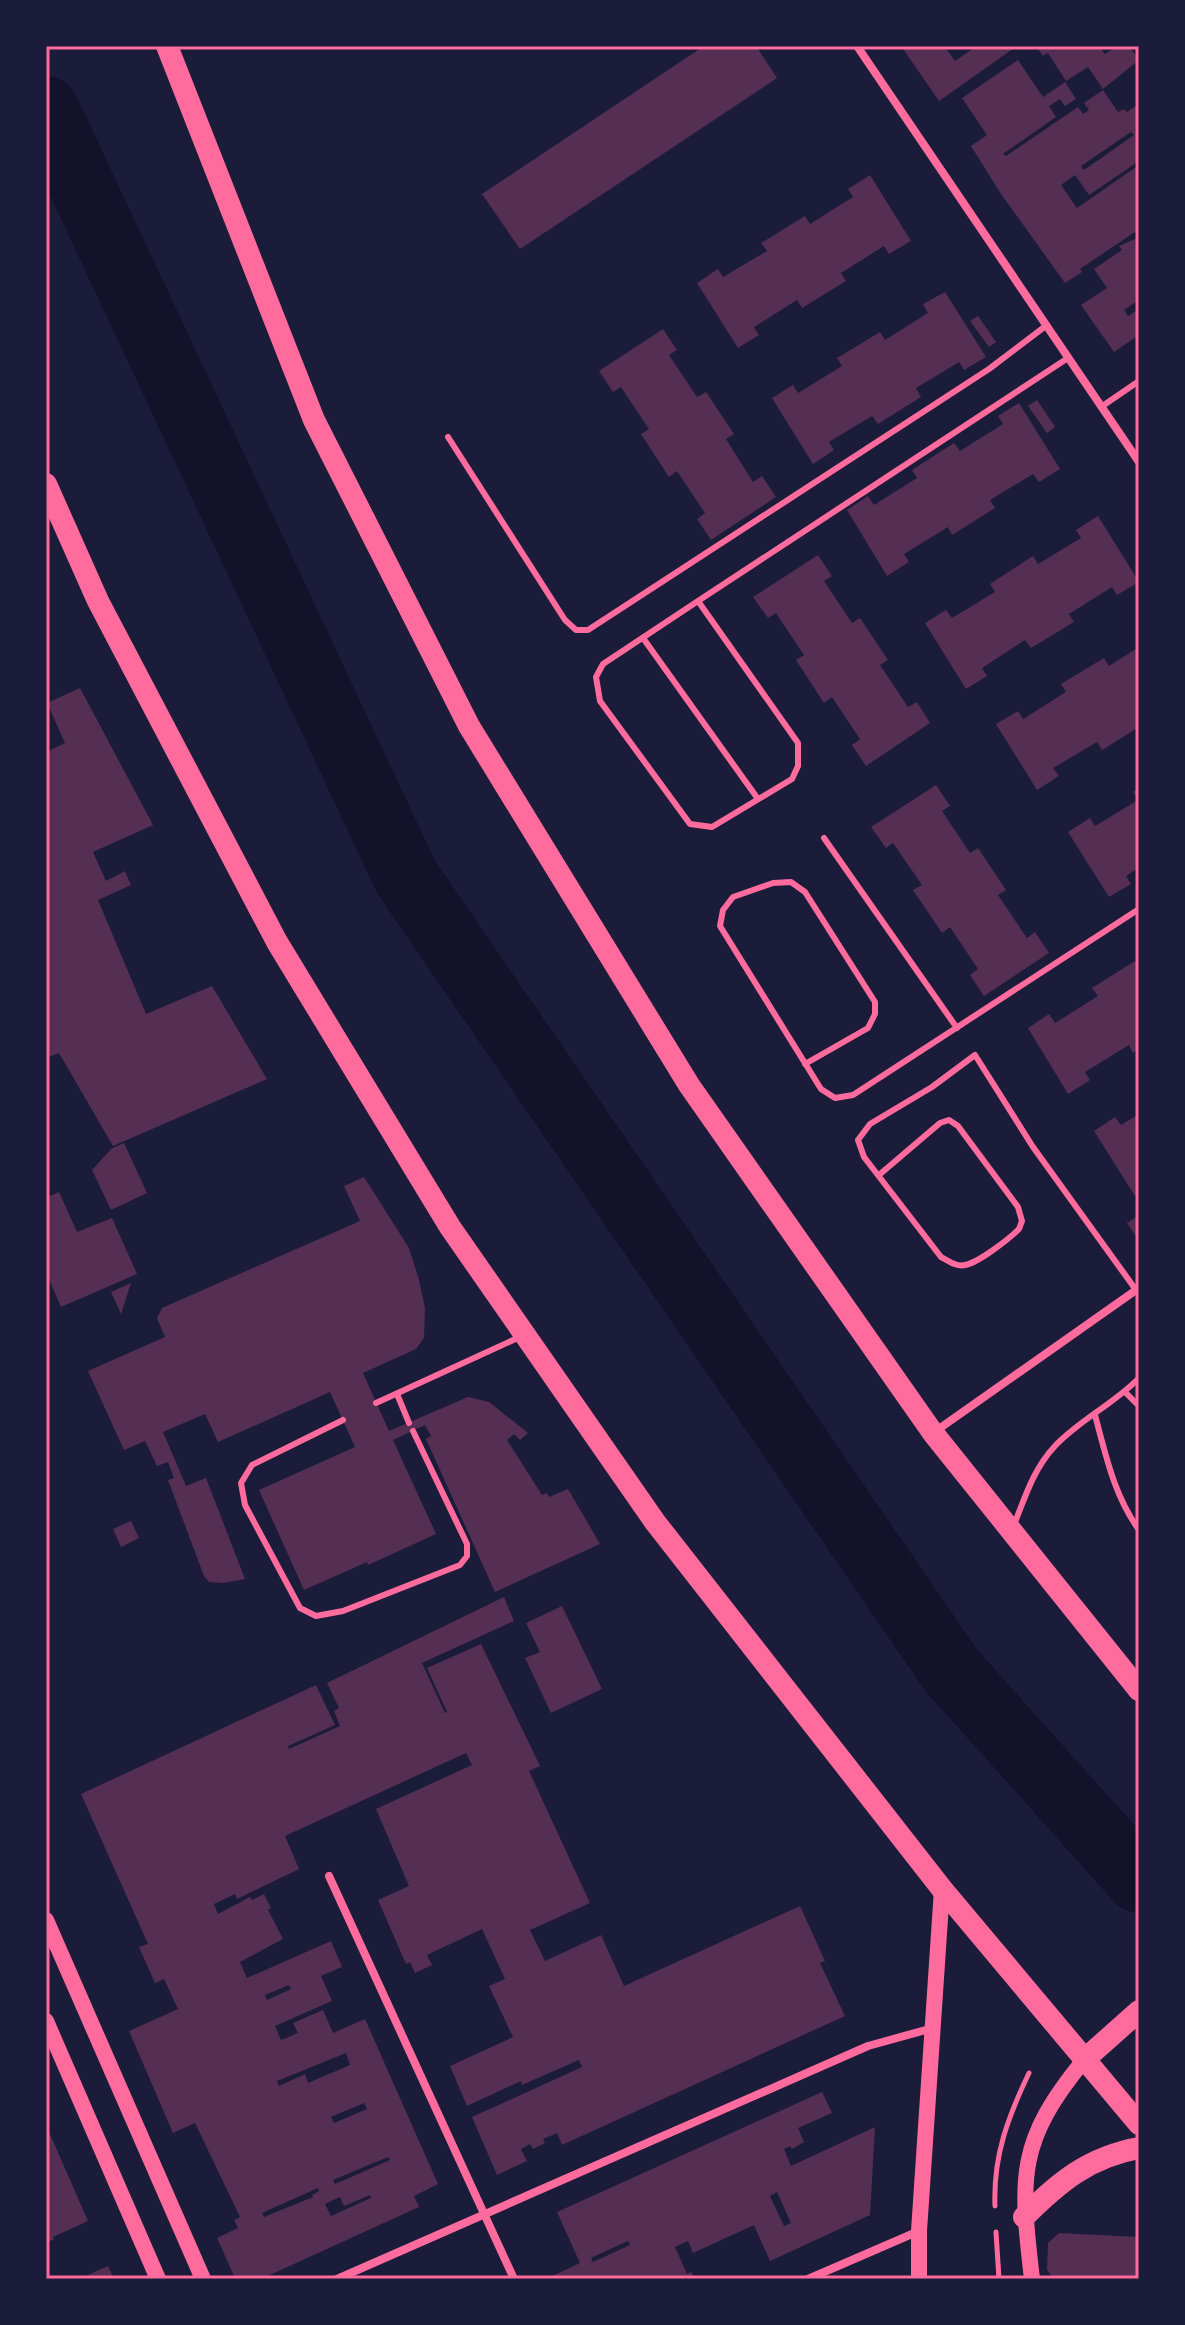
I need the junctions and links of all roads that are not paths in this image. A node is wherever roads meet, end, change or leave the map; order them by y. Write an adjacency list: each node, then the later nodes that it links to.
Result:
1 (167, 46): 29 (highway)
2 (857, 46): 3 (street)
3 (1047, 325): 4 (street); 7 (lane)
4 (1068, 358): 6 (street); 10 (lane)
5 (1139, 381): 6 (lane)
6 (1101, 407): 8 (street)
7 (448, 437)
8 (1139, 462)
9 (46, 484): 19 (highway)
10 (698, 601): 11 (lane); 12 (lane)
11 (643, 638): 12 (lane); 12 (lane)
12 (758, 799)
13 (824, 838): 15 (lane)
14 (1139, 909): 15 (lane)
15 (957, 1028): 16 (lane)
16 (805, 1064): 16 (lane)
17 (879, 1175): 17 (lane); 18 (lane)
18 (1137, 1289): 29 (street)
19 (525, 1335): 22 (lane); 34 (highway)
20 (1139, 1378): 21 (lane)
21 (1125, 1392): 24 (lane); 25 (lane)
22 (397, 1394): 23 (lane); 27 (lane)
23 (376, 1403)
24 (1139, 1406)
25 (1095, 1415): 30 (lane); 31 (lane)
26 (343, 1420): 28 (lane)
27 (409, 1423)
28 (413, 1431)
29 (933, 1433): 31 (highway)
30 (1139, 1530)
31 (1011, 1532): 32 (highway)
32 (1139, 1690)
33 (329, 1876): 42 (street)
34 (942, 1889): 38 (main road); 39 (highway)
35 (46, 1920): 46 (main road)
36 (1138, 2012): 39 (highway)
37 (46, 2021): 45 (main road)
38 (934, 2028): 42 (street); 44 (main road)
39 (1085, 2059): 40 (highway); 43 (main road)
40 (1139, 2124)
41 (1139, 2148): 43 (highway)
42 (484, 2213): 47 (street); 48 (street)
43 (1024, 2217): 51 (main road)
44 (919, 2231): 49 (street); 50 (main road)
45 (158, 2279)
46 (203, 2279)
47 (337, 2279)
48 (514, 2279)
49 (808, 2279)
50 (919, 2279)
51 (1032, 2279)

